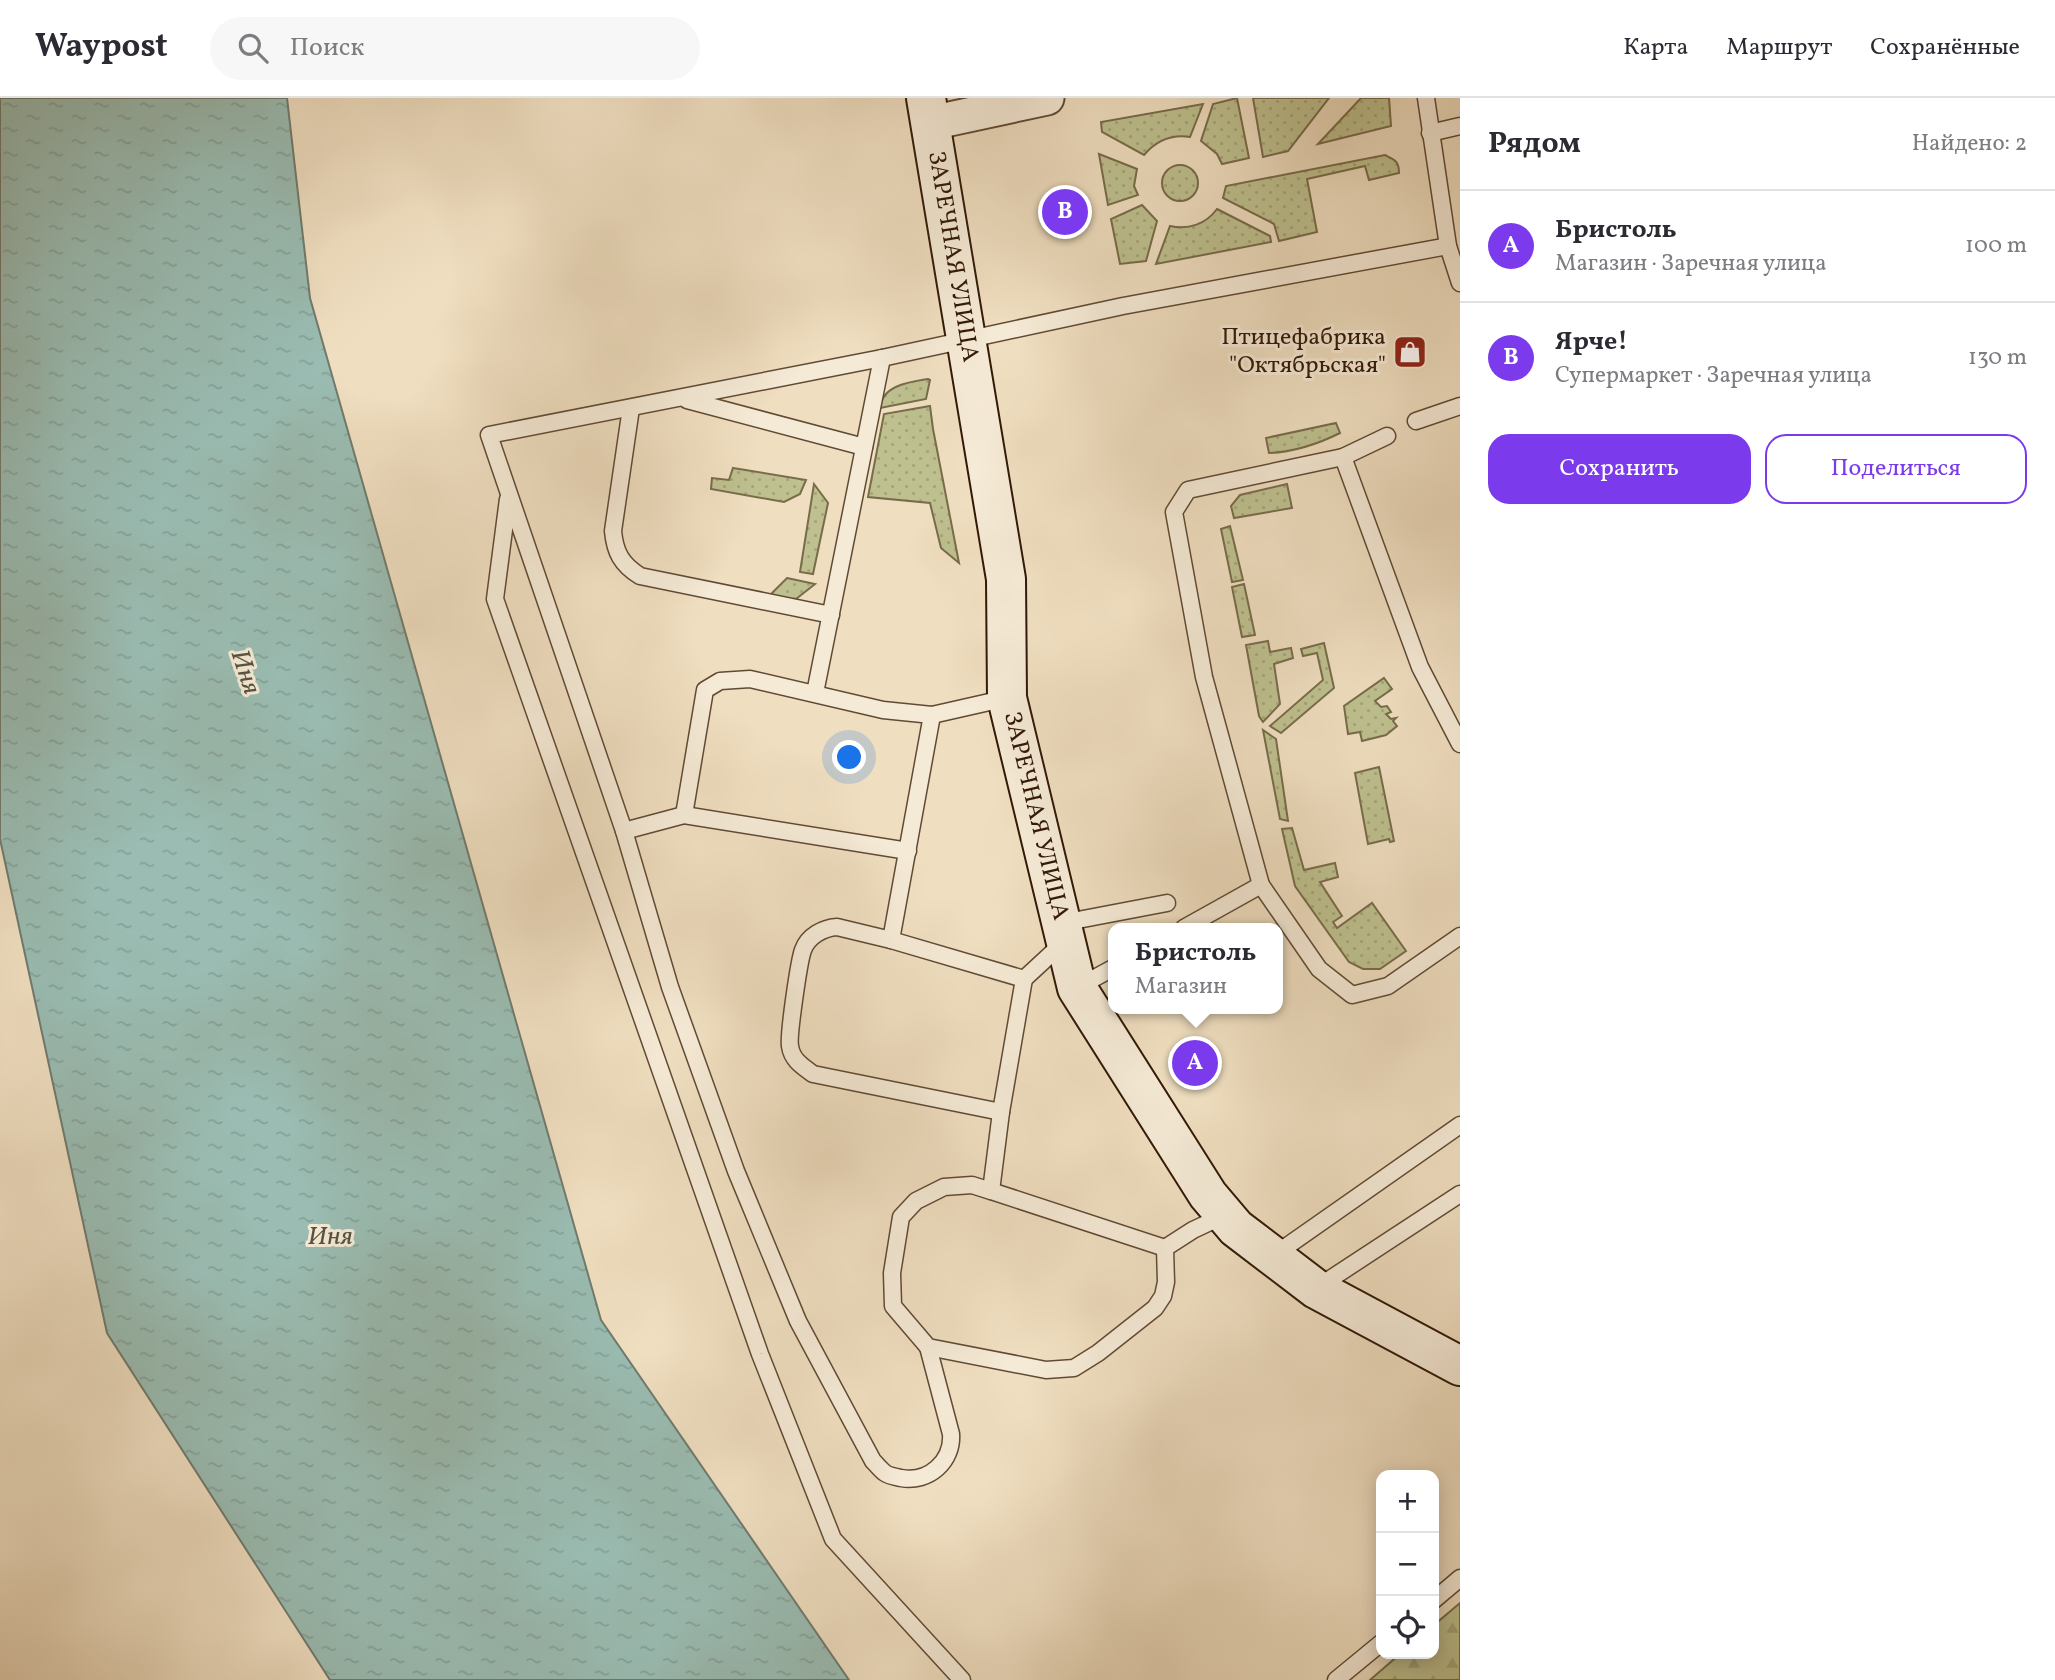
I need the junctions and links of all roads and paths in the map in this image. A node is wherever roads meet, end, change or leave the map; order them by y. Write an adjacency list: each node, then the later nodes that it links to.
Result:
1 (1047, 98): 3 (street)
2 (1426, 98): 5 (lane)
3 (928, 110): 8 (street, ЗАРЕЧНАЯ УЛИЦА)
4 (1460, 126): 5 (lane)
5 (1430, 133): 6 (lane)
6 (1448, 246): 7 (lane); 8 (lane)
7 (1460, 283)
8 (966, 339): 9 (lane); 20 (street, ЗАРЕЧНАЯ УЛИЦА)
9 (882, 358): 10 (lane); 15 (lane)
10 (681, 398): 12 (lane); 15 (lane)
11 (1460, 406): 13 (lane)
12 (632, 408): 17 (lane); 18 (lane)
13 (1416, 421)
14 (1387, 436): 16 (lane)
15 (864, 447): 18 (lane)
16 (1343, 457): 22 (lane); 26 (lane)
17 (508, 493): 24 (lane); 49 (lane)
18 (831, 615): 19 (lane)
19 (815, 693): 21 (lane); 23 (lane)
20 (1007, 698): 21 (lane); 29 (street, ЗАРЕЧНАЯ УЛИЦА)
21 (932, 715): 25 (lane)
22 (1460, 744)
23 (684, 815): 24 (lane); 25 (lane)
24 (624, 831): 43 (lane)
25 (908, 851): 31 (lane)
26 (1261, 885): 28 (lane); 30 (lane)
27 (1167, 903): 29 (lane)
28 (1193, 923)
29 (1064, 932): 33 (lane); 34 (street, ЗАРЕЧНАЯ УЛИЦА)
30 (1460, 936)
31 (891, 940): 33 (lane); 35 (lane)
32 (1108, 971): 34 (lane)
33 (1024, 979): 35 (lane)
34 (1076, 988): 39 (street, ЗАРЕЧНАЯ УЛИЦА)
35 (1001, 1112): 37 (lane)
36 (1460, 1125): 41 (lane)
37 (991, 1191): 40 (lane); 43 (lane)
38 (1460, 1194): 42 (lane)
39 (1226, 1215): 40 (lane); 41 (street, ЗАРЕЧНАЯ УЛИЦА)
40 (1165, 1248): 43 (lane)
41 (1271, 1257): 42 (street, ЗАРЕЧНАЯ УЛИЦА)
42 (1315, 1289): 44 (street, ЗАРЕЧНАЯ УЛИЦА)
43 (928, 1348)
44 (1460, 1366)
45 (1460, 1578): 46 (lane)
46 (1439, 1596)
47 (1376, 1648): 48 (lane)
48 (1344, 1677)
49 (962, 1680)

